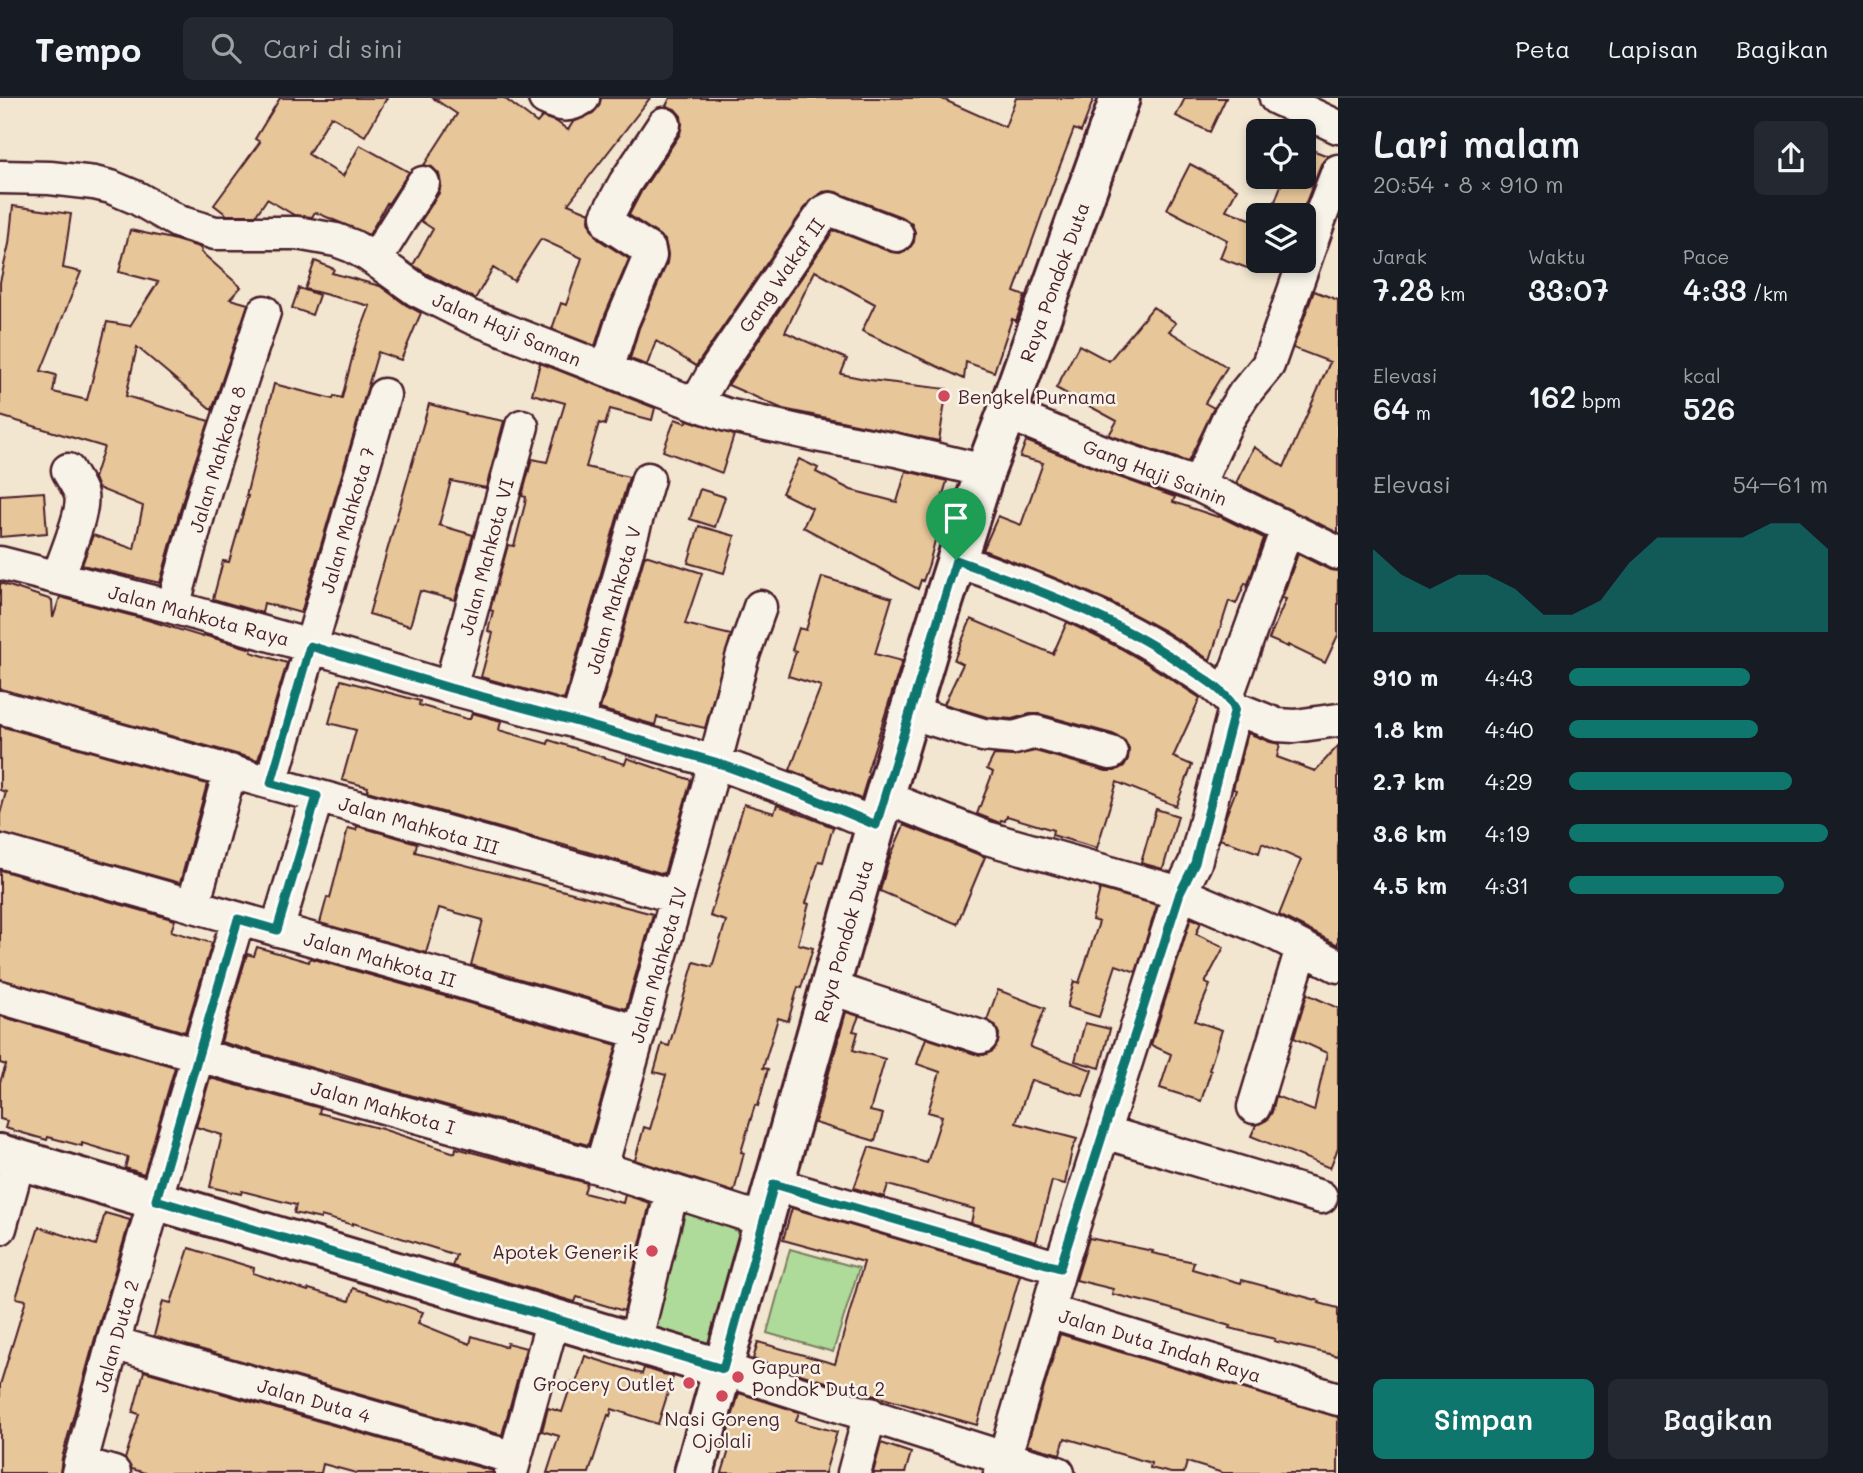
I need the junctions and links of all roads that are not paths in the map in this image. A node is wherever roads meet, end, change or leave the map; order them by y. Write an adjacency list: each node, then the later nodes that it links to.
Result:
1 (545, 98): 2 (street)
2 (583, 98)
3 (1120, 98): 17 (main road, Raya Pondok Duta)
4 (1276, 98): 5 (street)
5 (1324, 113)
6 (664, 124): 14 (street)
7 (1338, 171): 10 (street)
8 (0, 177): 12 (street, Jalan Haji Saman)
9 (424, 183): 12 (street)
10 (1328, 227): 22 (street)
11 (897, 235): 16 (street, Gang Wakaf II)
12 (375, 260): 14 (street, Jalan Haji Saman)
13 (264, 312): 28 (street, Jalan Mahkota 8)
14 (607, 370): 16 (street, Jalan Haji Saman)
15 (384, 395): 30 (street, Jalan Mahkota 7)
16 (695, 404): 20 (street, Jalan Haji Saman)
17 (1007, 413): 20 (main road, Raya Pondok Duta); 22 (street, Gang Haji Sainin)
18 (522, 426): 31 (street, Jalan Mahkota VI)
19 (68, 470): 27 (street)
20 (985, 471): 25 (main road, Raya Pondok Duta)
21 (648, 479): 36 (street, Jalan Mahkota V)
22 (1198, 485): 23 (street, Gang Haji Sainin)
23 (1287, 529): 24 (street, Gang Haji Sainin); 32 (street)
24 (1338, 553)
25 (956, 560): 32 (street); 34 (main road, Raya Pondok Duta)
26 (0, 563): 27 (street, Jalan Mahkota Raya)
27 (58, 578): 28 (street, Jalan Mahkota Raya)
28 (173, 607): 30 (street, Jalan Mahkota Raya)
29 (760, 607): 38 (street, Jalan Mahkota IV)
30 (310, 646): 31 (street, Jalan Mahkota Raya); 40 (street, Jalan Mahkota 7)
31 (450, 688): 36 (street, Jalan Mahkota Raya)
32 (1231, 702): 35 (street); 44 (street)
33 (0, 707): 39 (street, Jalan Mahkota III)
34 (909, 712): 37 (street); 42 (main road, Raya Pondok Duta)
35 (1338, 720)
36 (577, 722): 38 (street, Jalan Mahkota Raya)
37 (1111, 753)
38 (715, 762): 42 (street, Jalan Mahkota Raya); 45 (street, Jalan Mahkota IV)
39 (230, 771): 40 (street, Jalan Mahkota III); 46 (street)
40 (271, 783): 41 (street, Jalan Mahkota III)
41 (317, 796): 45 (street, Jalan Mahkota III); 48 (street)
42 (880, 811): 44 (street, Jalan Mahkota Raya); 51 (main road, Raya Pondok Duta)
43 (0, 851): 46 (street, Jalan Mahkota II)
44 (1180, 893): 49 (street, Jalan Mahkota Raya); 57 (street)
45 (677, 897): 53 (street, Jalan Mahkota IV)
46 (193, 906): 47 (street, Jalan Mahkota II)
47 (238, 919): 48 (street, Jalan Mahkota II); 55 (street, Jalan Duta 2)
48 (277, 930): 53 (street, Jalan Mahkota II)
49 (1302, 948): 50 (street, Jalan Mahkota Raya); 56 (street)
50 (1338, 966)
51 (831, 988): 54 (street); 63 (main road, Raya Pondok Duta)
52 (0, 997): 55 (street, Jalan Mahkota I)
53 (639, 1032): 59 (street, Jalan Mahkota IV)
54 (981, 1037)
55 (198, 1055): 59 (street, Jalan Mahkota I); 62 (street, Jalan Duta 2)
56 (1254, 1107)
57 (1104, 1132): 61 (street); 65 (street)
58 (10, 1157): 62 (main road); 64 (street)
59 (601, 1168): 60 (street, Jalan Mahkota I)
60 (671, 1191): 63 (street, Jalan Mahkota I); 69 (street)
61 (1321, 1198)
62 (156, 1200): 67 (main road); 68 (street, Jalan Duta 2)
63 (770, 1201): 65 (street, Jalan Mahkota I); 70 (main road, Raya Pondok Duta)
64 (0, 1228)
65 (1060, 1268): 66 (street)
66 (1048, 1311): 71 (street, Jalan Duta Indah Raya); 74 (street, Jalan Duta Indah Raya)
67 (553, 1319): 69 (main road); 73 (street)
68 (113, 1343): 73 (street, Jalan Duta 4); 75 (street, Jalan Duta 2)
69 (635, 1343): 70 (main road)
70 (723, 1369): 72 (street); 77 (main road, Raya Pondok Duta)
71 (1338, 1399)
72 (870, 1414): 74 (street); 78 (street)
73 (513, 1465)
74 (1002, 1465): 79 (street)
75 (79, 1468): 76 (street)
76 (114, 1473)
77 (694, 1473)
78 (854, 1473)
79 (1058, 1473)

